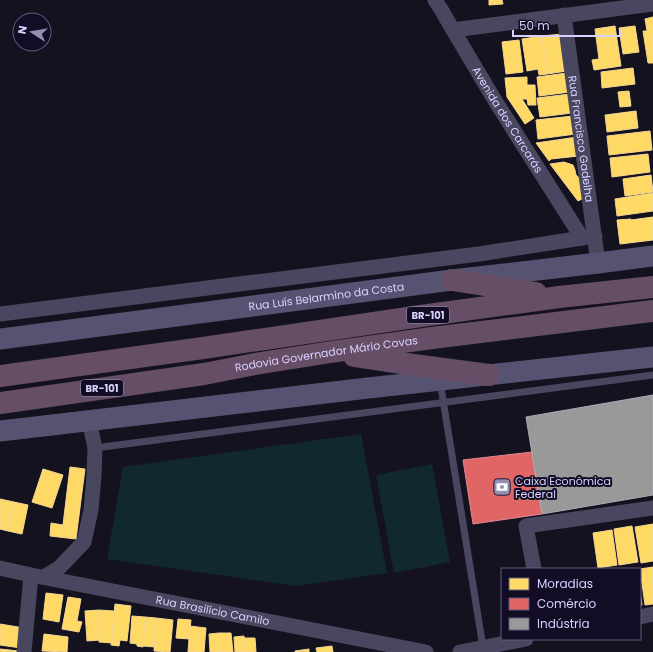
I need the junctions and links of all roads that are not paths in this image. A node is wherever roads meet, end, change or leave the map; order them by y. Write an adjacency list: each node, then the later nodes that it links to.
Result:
1 (440, 4): 4 (street, Avenida dos Carcarás)
2 (653, 4): 3 (street)
3 (564, 15): 4 (street); 5 (street, Rua Francisco Gadelha)
4 (453, 30): 5 (street, Avenida dos Carcarás)
5 (588, 237): 7 (street, Rua Francisco Gadelha); 12 (street)
6 (653, 256): 7 (main road, Rua Luís Belarmino da Costa)
7 (598, 263): 8 (main road, Rua Luís Belarmino da Costa)
8 (452, 280): 10 (highway); 13 (main road, Rua Luís Belarmino da Costa)
9 (653, 287): 10 (highway, Rodovia Governador Mário Covas / BR-101)
10 (559, 297): 18 (highway, Rodovia Governador Mário Covas / BR-101)
11 (653, 311): 14 (highway, Rodovia Governador Mário Covas / BR-101)
12 (0, 314)
13 (0, 339)
14 (331, 352): 16 (highway); 21 (highway, Rodovia Governador Mário Covas / BR-101)
15 (653, 357): 16 (main road)
16 (489, 375): 19 (main road)
17 (653, 375): 20 (lane)
18 (0, 376)
19 (440, 380): 20 (lane); 22 (main road)
20 (444, 402): 24 (lane); 32 (lane)
21 (0, 403)
22 (89, 420): 23 (main road); 24 (street)
23 (0, 431)
24 (95, 448): 28 (street)
25 (653, 508): 27 (street)
26 (0, 568): 28 (street, Rua Brasilício Camilo)
27 (534, 568)
28 (38, 576): 33 (street); 34 (street, Rua Brasilício Camilo)
29 (653, 614): 30 (street)
30 (641, 617)
31 (521, 640): 32 (street)
32 (483, 647): 35 (street)
33 (24, 652)
34 (426, 652)
35 (460, 652)

